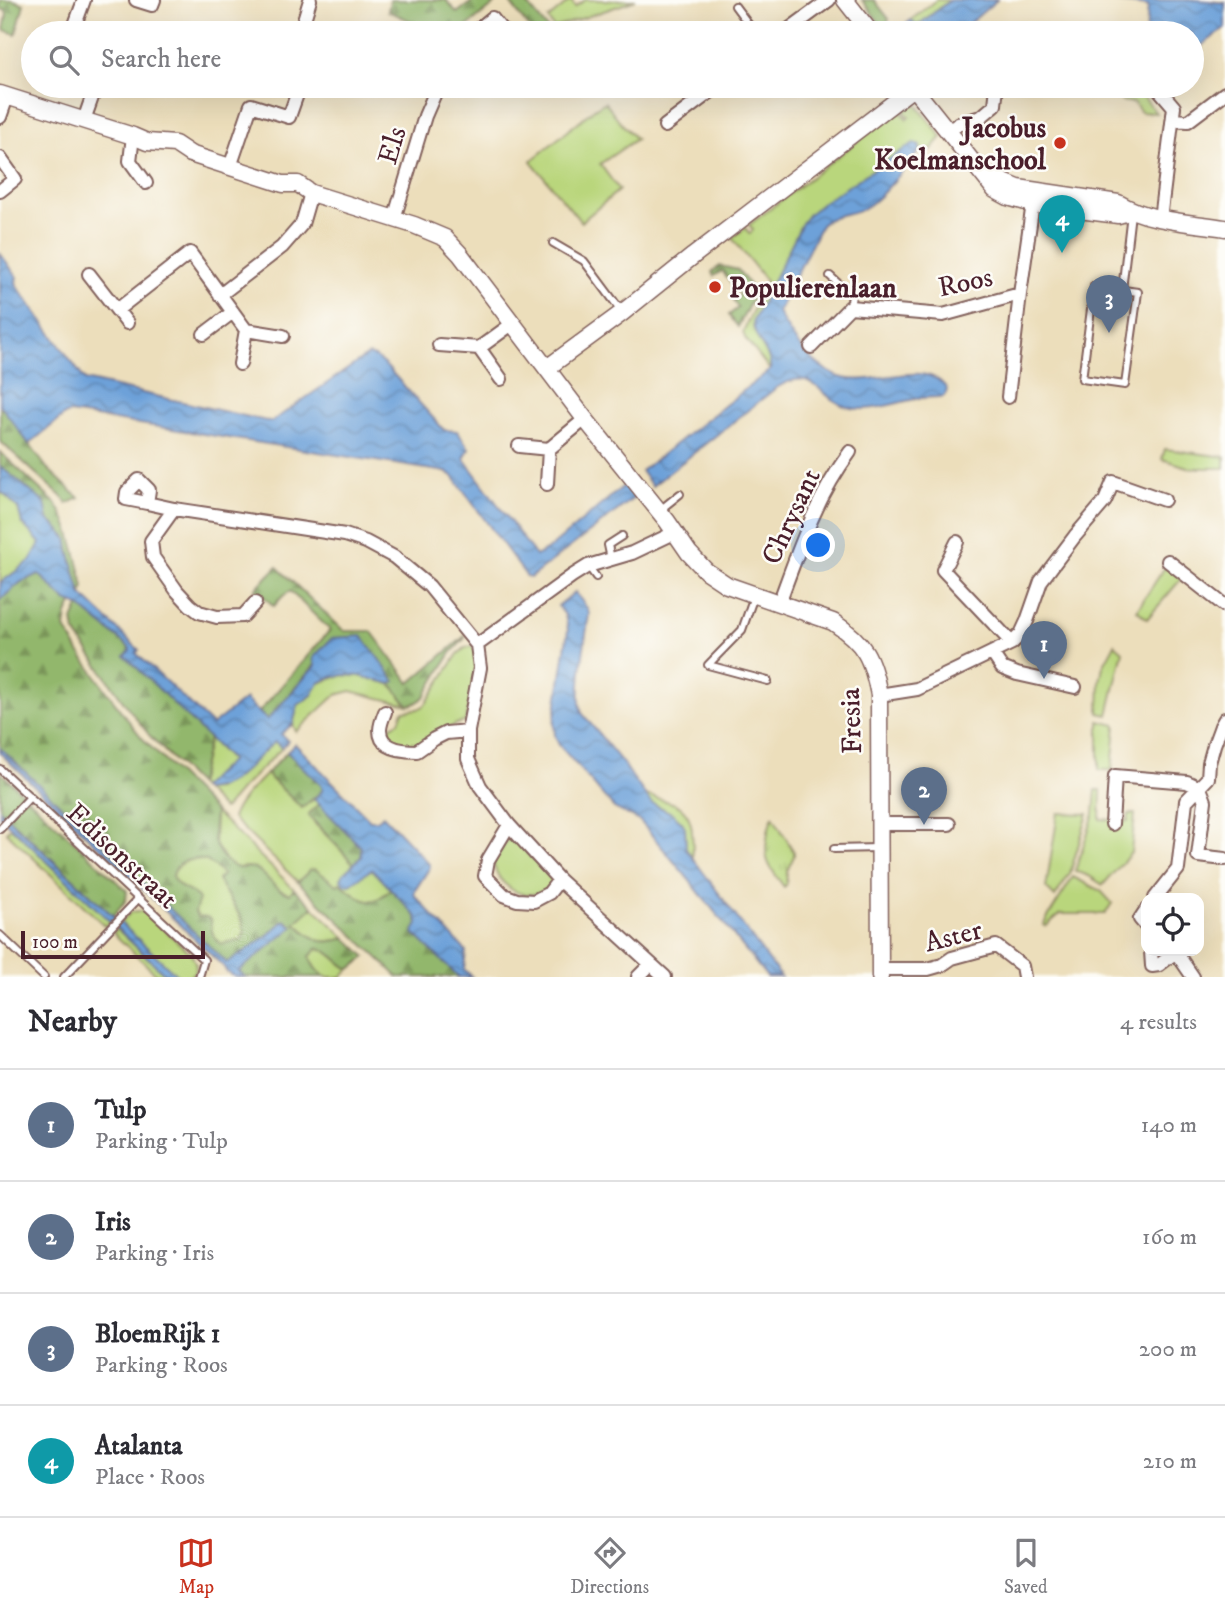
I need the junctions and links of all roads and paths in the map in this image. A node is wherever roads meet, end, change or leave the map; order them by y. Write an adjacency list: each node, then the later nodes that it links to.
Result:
1 (84, 0): 8 (street)
2 (136, 0): 3 (street)
3 (154, 0)
4 (310, 0): 9 (street)
5 (829, 0): 11 (street)
6 (845, 0): 12 (street)
7 (735, 6): 10 (lane)
8 (76, 21)
9 (304, 21)
10 (746, 21)
11 (800, 21)
12 (862, 21)
13 (1225, 93): 25 (street)
14 (4, 95): 23 (street); 24 (street)
15 (92, 98): 24 (street)
16 (295, 98): 30 (street)
17 (433, 98): 36 (street, Els)
18 (702, 98): 26 (street)
19 (899, 98): 48 (street)
20 (922, 98): 27 (street)
21 (996, 98): 27 (street)
22 (1166, 98): 25 (street)
23 (0, 117)
24 (84, 120): 28 (street)
25 (1173, 120): 37 (street)
26 (665, 126)
27 (948, 131): 34 (street)
28 (133, 136): 30 (street); 31 (street)
29 (0, 159): 32 (street)
30 (230, 167): 33 (street)
31 (146, 183)
32 (0, 191)
33 (312, 193): 36 (street); 44 (street)
34 (1034, 197): 35 (street); 43 (street, Roos)
35 (1132, 211): 37 (street); 42 (lane)
36 (394, 219): 50 (street)
37 (1160, 219): 38 (street)
38 (1225, 228)
39 (553, 243): 48 (lane)
40 (89, 274): 46 (street)
41 (831, 276): 45 (lane)
42 (1122, 290): 42 (lane)
43 (1020, 294): 45 (street, Roos); 60 (street, Roos)
44 (220, 295): 46 (street); 47 (street)
45 (850, 307): 56 (street)
46 (117, 310): 49 (street)
47 (233, 312): 51 (street); 52 (street)
48 (622, 313): 58 (street)
49 (127, 323)
50 (512, 324): 55 (street); 58 (street)
51 (246, 330): 53 (street); 57 (street)
52 (204, 334)
53 (283, 337)
54 (439, 345): 55 (street)
55 (479, 348): 59 (street)
56 (811, 348)
57 (240, 364)
58 (547, 368): 61 (street)
59 (502, 379)
60 (1008, 397)
61 (586, 419): 63 (street); 70 (street, Fresia)
62 (519, 446): 63 (street)
63 (549, 449): 65 (street)
64 (850, 452): 80 (street, Chrysant)
65 (547, 484)
66 (680, 494): 70 (lane)
67 (1164, 500): 82 (street)
68 (147, 503): 69 (street)
69 (174, 509): 79 (street); 83 (street)
70 (658, 511): 71 (street, Fresia)
71 (674, 533): 74 (street); 78 (street, Fresia)
72 (622, 536): 74 (lane)
73 (957, 542): 82 (street)
74 (611, 559): 76 (street)
75 (1168, 561): 81 (street)
76 (588, 566): 77 (lane); 83 (street)
77 (596, 577)
78 (755, 594): 80 (street, Fresia); 85 (lane)
79 (255, 603)
80 (779, 603): 87 (street, Fresia)
81 (1225, 606)
82 (1012, 643): 84 (street)
83 (477, 645): 90 (street)
84 (992, 653): 86 (street); 87 (street)
85 (768, 681)
86 (1075, 687)
87 (879, 695): 94 (street, Fresia)
88 (385, 712): 90 (street)
89 (1225, 719): 92 (street)
90 (468, 731): 97 (street)
91 (0, 769): 93 (lane, Edisonstraat)
92 (1200, 788): 96 (street); 101 (street); 103 (street)
93 (30, 797): 98 (lane); 104 (lane, Edisonstraat)
94 (880, 824): 95 (street); 99 (street, Fresia)
95 (949, 824)
96 (1112, 824)
97 (509, 825): 102 (street); 102 (street)
98 (0, 829)
99 (880, 848): 100 (lane); 110 (street, Fresia)
100 (834, 849)
101 (1225, 859)
102 (559, 880): 109 (street)
103 (1159, 893)
104 (138, 899): 112 (lane); 113 (lane, Edisonstraat)
105 (0, 935): 111 (lane)
106 (1151, 956): 107 (street)
107 (1170, 956)
108 (1178, 956): 117 (street)
109 (651, 964): 114 (street); 115 (street)
110 (879, 973): 116 (street, Aster)
111 (44, 977)
112 (64, 977)
113 (199, 977)
114 (638, 977)
115 (665, 977)
116 (1024, 977)
117 (1194, 977)

